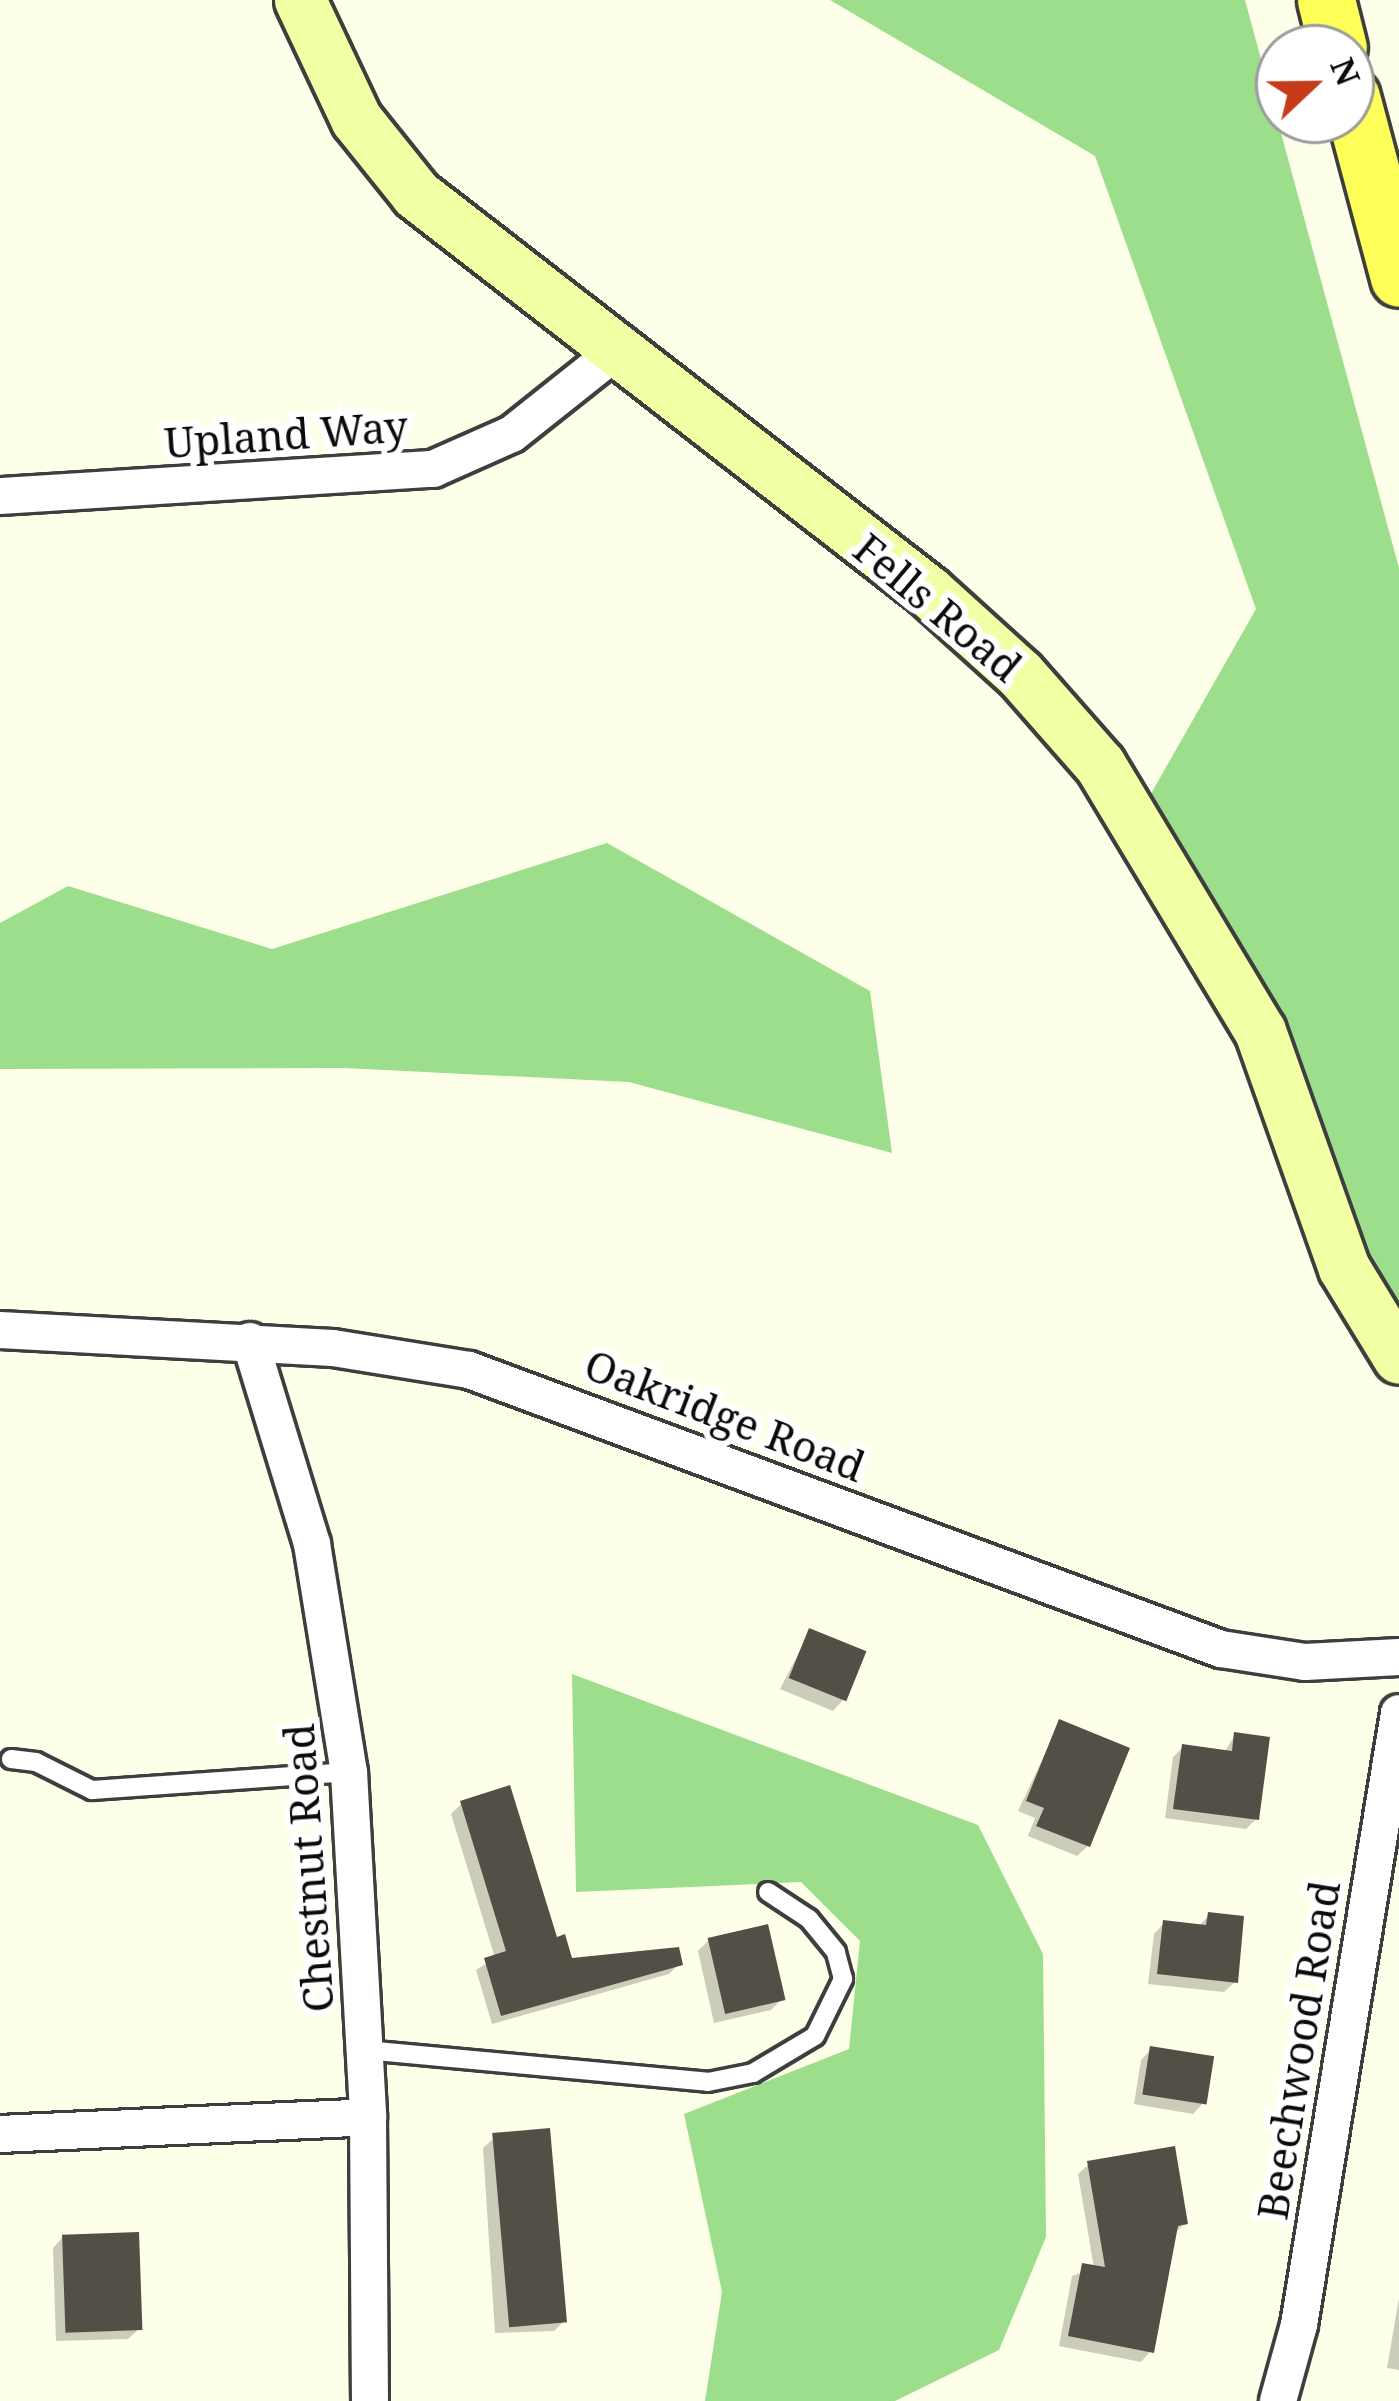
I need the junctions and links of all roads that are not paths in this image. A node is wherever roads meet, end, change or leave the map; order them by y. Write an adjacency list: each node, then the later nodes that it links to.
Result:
1 (300, 0): 4 (street, Fells Road)
2 (1363, 144): 3 (main road)
3 (1399, 278)
4 (615, 352): 5 (street, Upland Way); 8 (street, Fells Road)
5 (0, 496)
6 (0, 1330): 7 (street, Oakridge Road)
7 (250, 1341): 9 (street, Oakridge Road); 12 (street, Chestnut Road)
8 (1399, 1358)
9 (1399, 1657)
10 (1399, 1713): 18 (street, Beechwood Road)
11 (11, 1759): 12 (lane)
12 (349, 1772): 14 (street, Chestnut Road)
13 (768, 1892): 14 (lane)
14 (365, 2050): 15 (street, Chestnut Road)
15 (368, 2117): 16 (street); 17 (street, Chestnut Road)
16 (0, 2134)
17 (370, 2401)
18 (1277, 2401)

